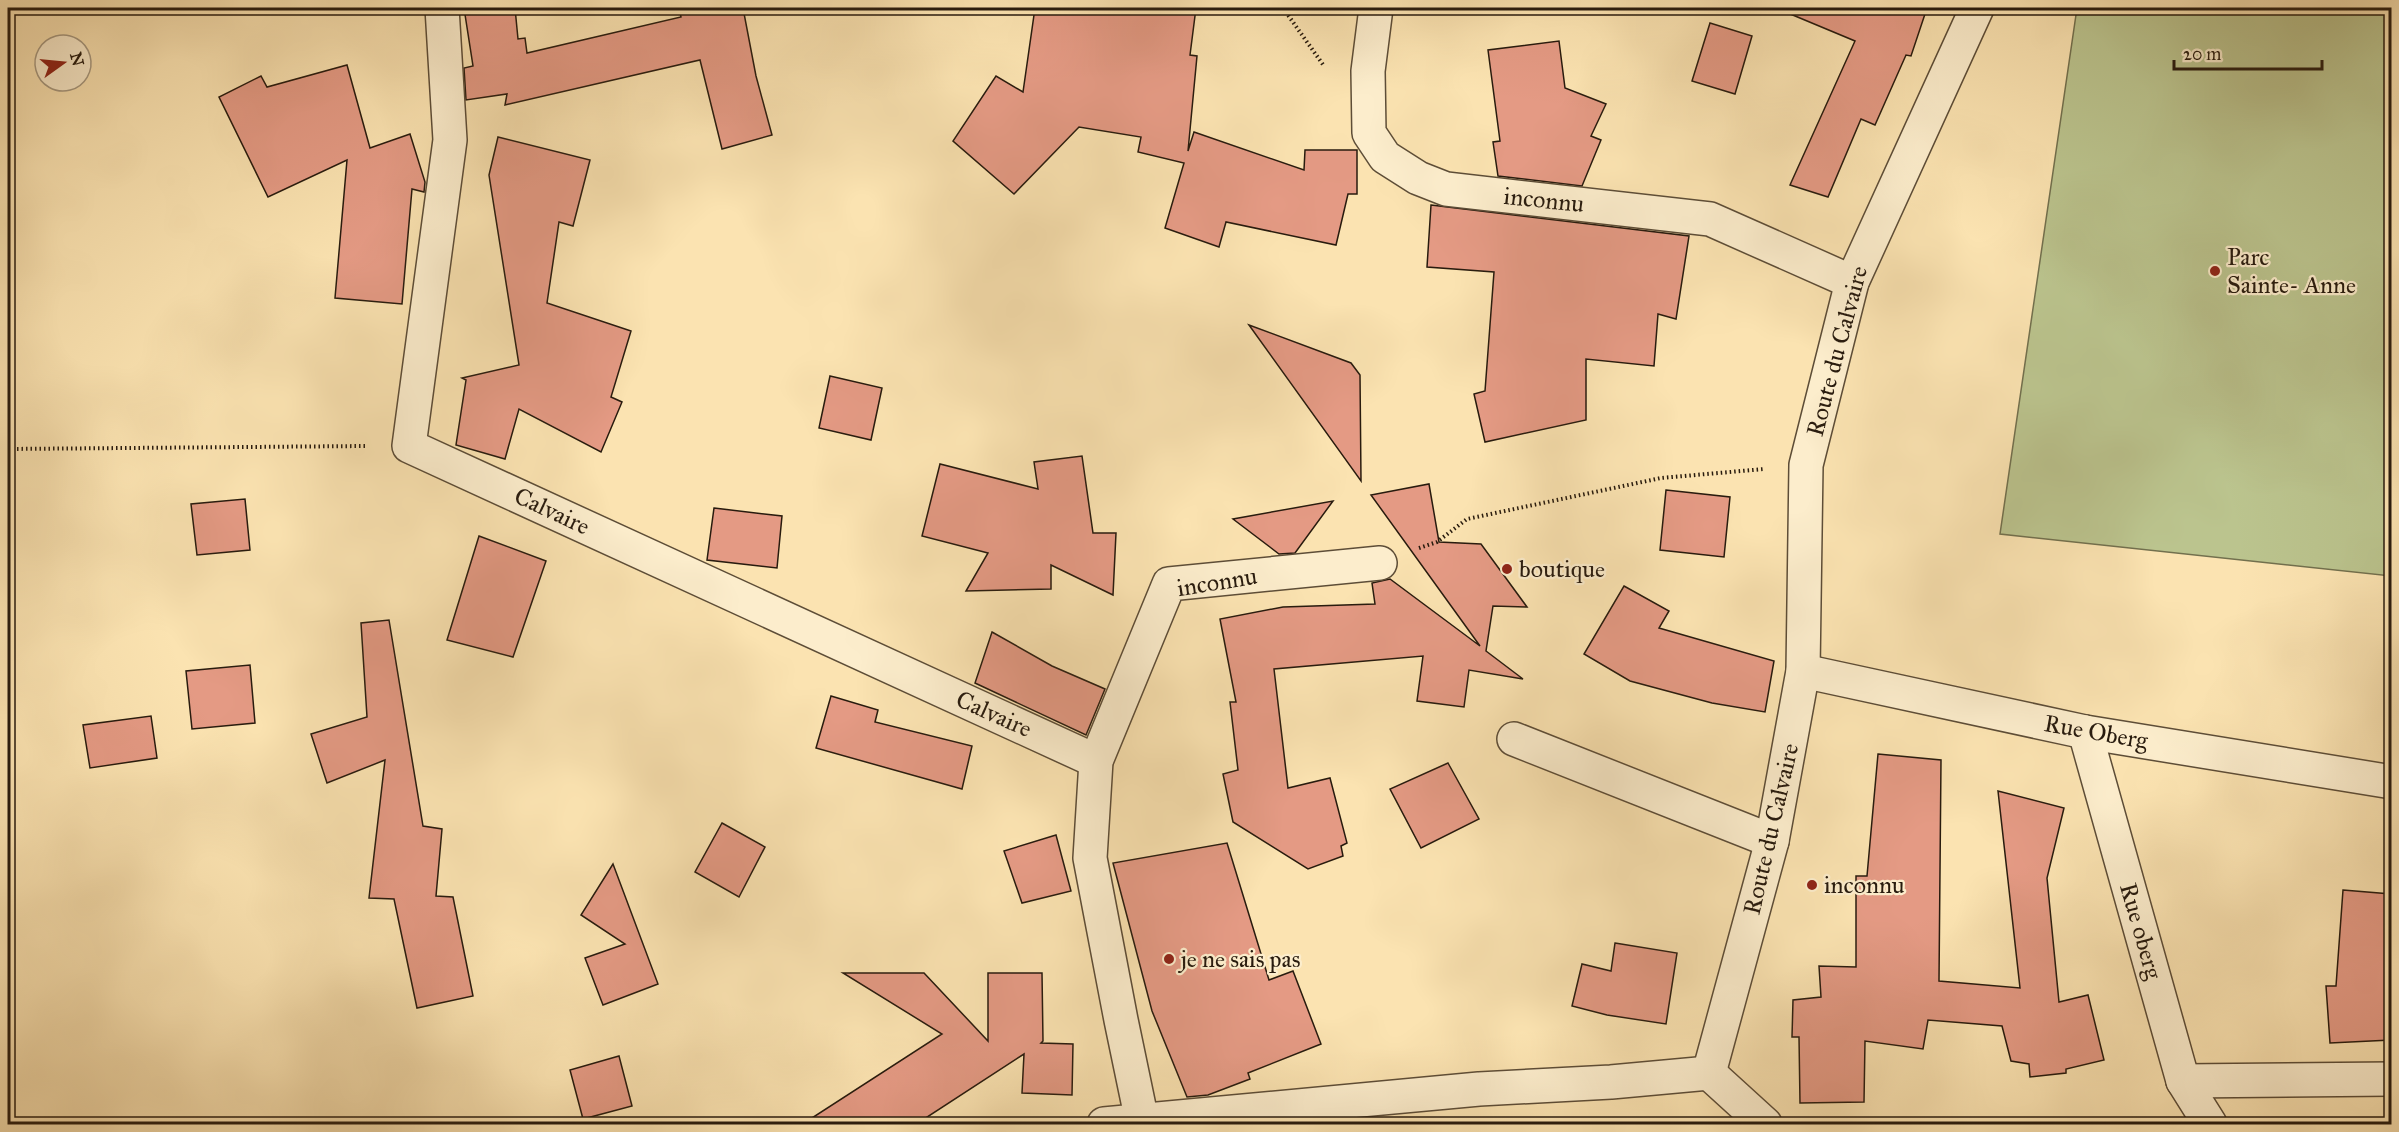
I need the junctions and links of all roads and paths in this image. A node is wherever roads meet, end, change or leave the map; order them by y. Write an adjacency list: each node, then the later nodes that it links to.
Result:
1 (442, 8): 5 (street)
2 (1376, 8): 4 (street, inconnu)
3 (1977, 8): 4 (street, Route du Calvaire)
4 (1852, 282): 7 (street, Route du Calvaire)
5 (409, 446): 6 (path); 12 (street, Calvaire)
6 (8, 449)
7 (1806, 465): 8 (path); 9 (street, Route du Calvaire)
8 (1380, 563): 12 (street, inconnu)
9 (1803, 671): 10 (street, Rue Oberg); 14 (street, Route du Calvaire)
10 (2085, 732): 13 (street, Rue Oberg); 17 (street, Rue oberg)
11 (1514, 739): 14 (street)
12 (1096, 761): 18 (street)
13 (2391, 782)
14 (1772, 842): 15 (street, Route du Calvaire)
15 (1709, 1073): 18 (street); 20 (street)
16 (2391, 1079): 17 (street)
17 (2183, 1081): 21 (street, Rue oberg)
18 (1143, 1121): 19 (street)
19 (1104, 1125)
20 (1765, 1125)
21 (2210, 1125)

